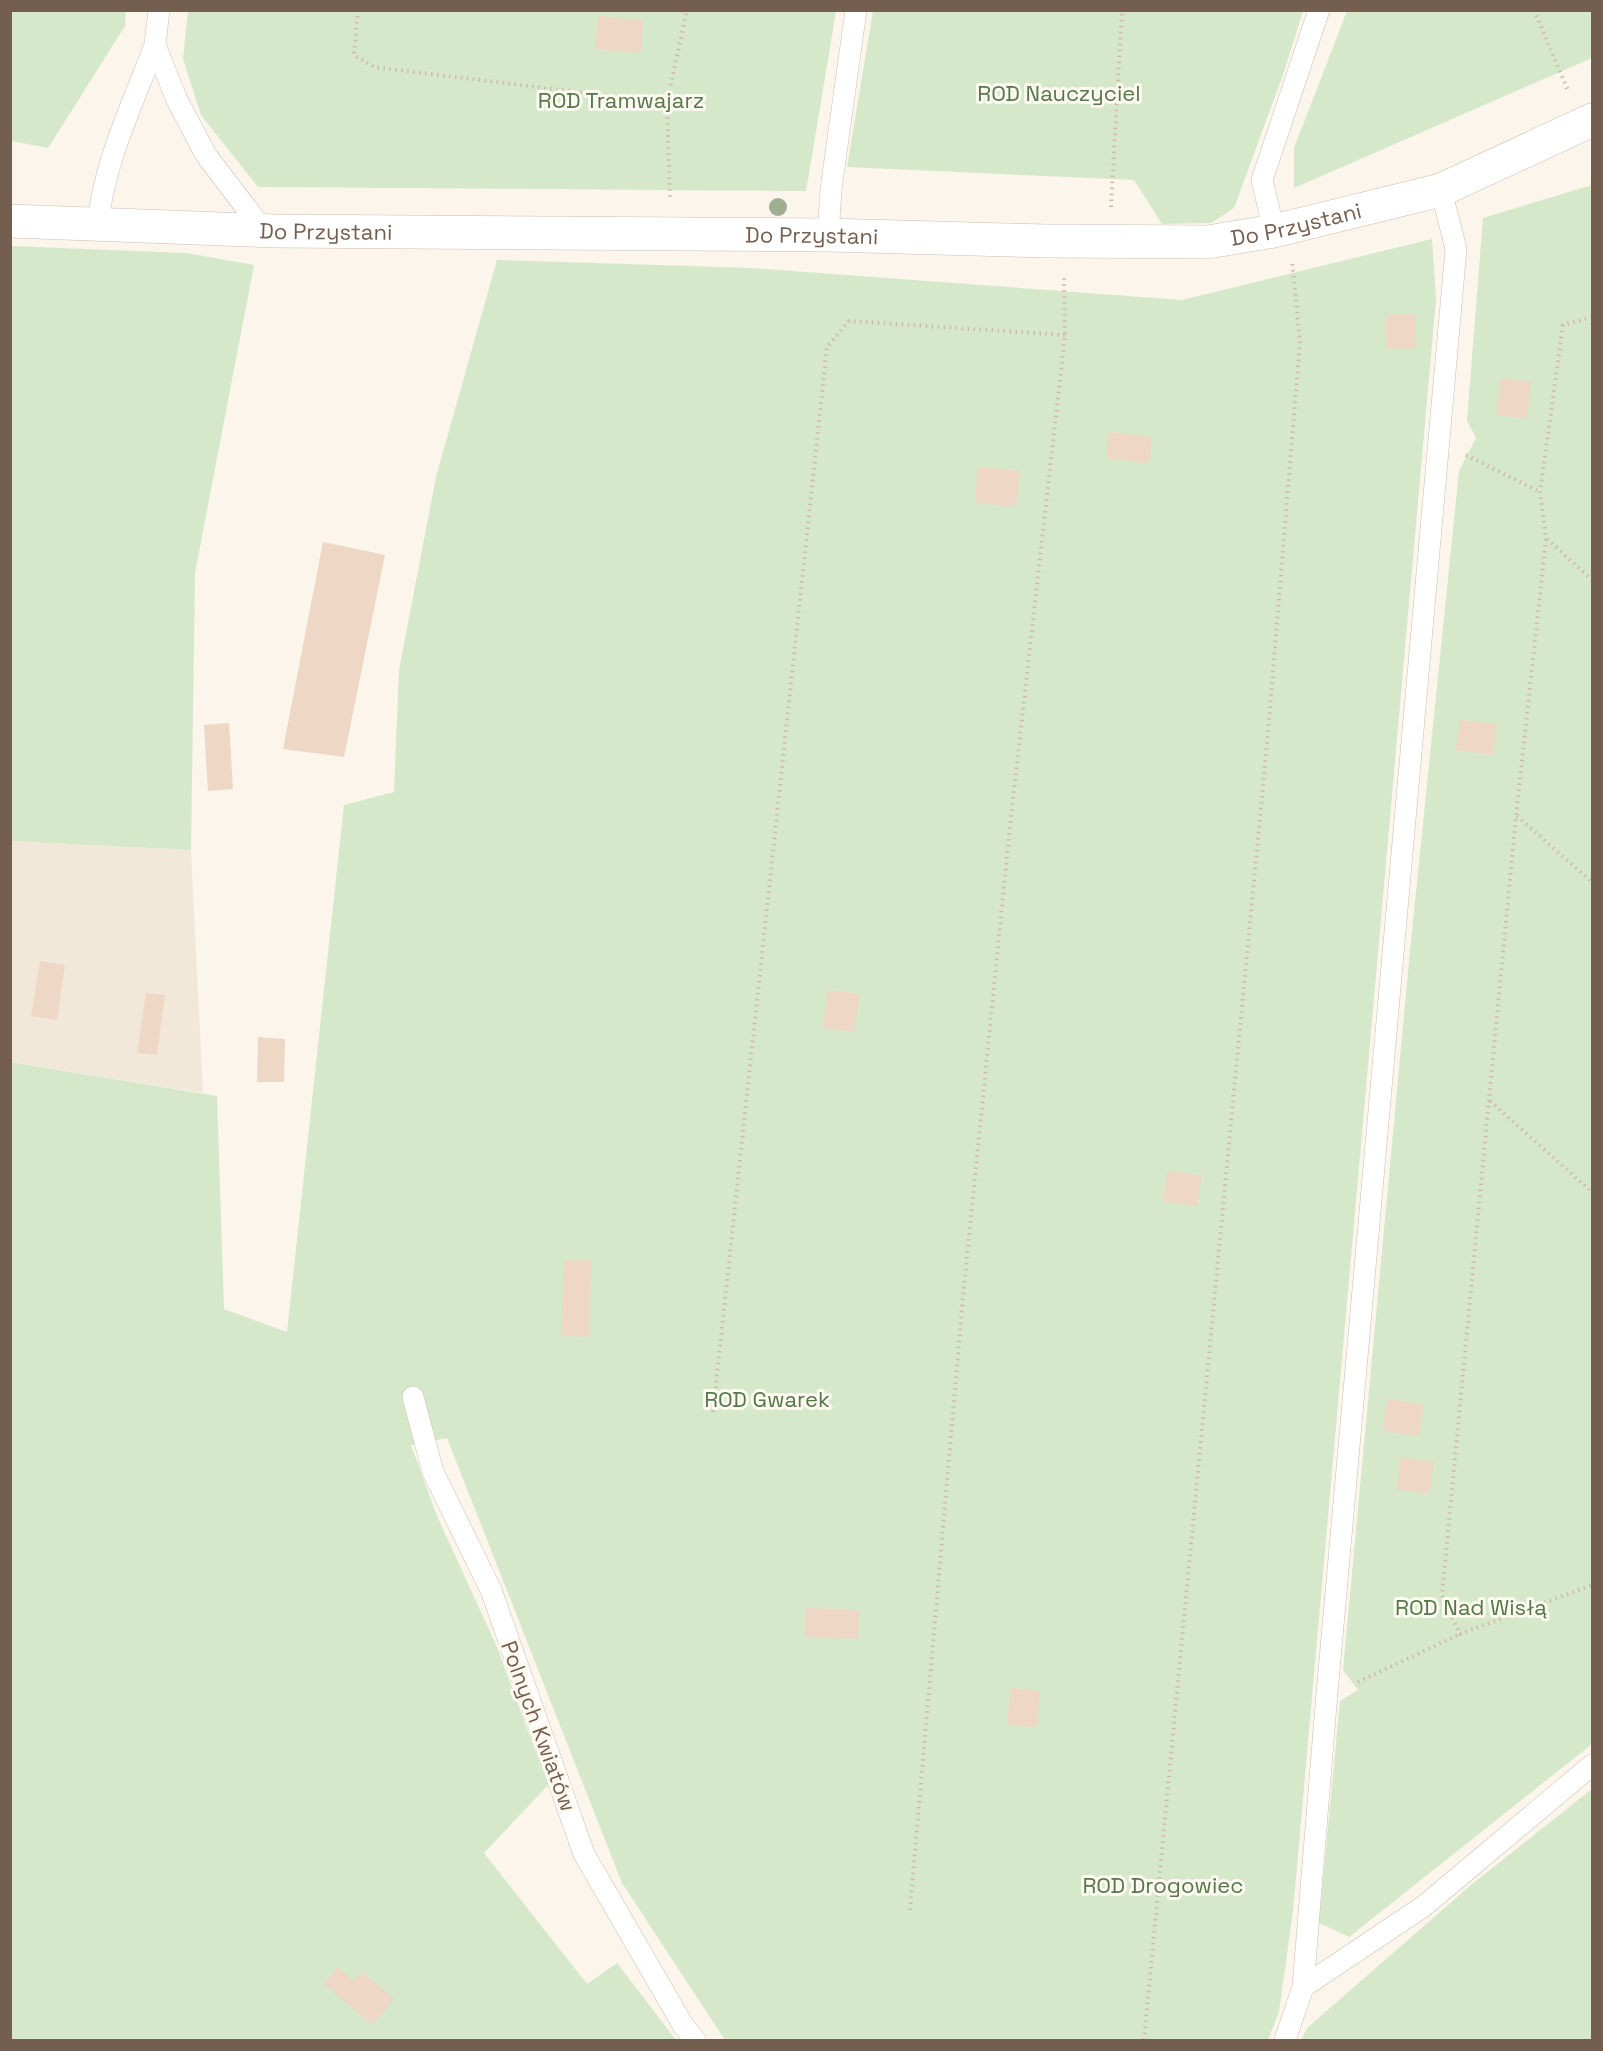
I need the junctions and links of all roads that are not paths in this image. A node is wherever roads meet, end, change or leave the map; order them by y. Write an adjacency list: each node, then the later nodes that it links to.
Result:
1 (159, 10): 4 (lane)
2 (856, 10): 11 (lane)
3 (1318, 10): 10 (lane)
4 (156, 45): 8 (lane); 9 (lane)
5 (1593, 120): 6 (street, Do Przystani)
6 (1441, 190): 10 (street, Do Przystani); 14 (lane)
7 (10, 221): 8 (street, Do Przystani)
8 (98, 224): 9 (street, Do Przystani)
9 (263, 230): 11 (street, Do Przystani)
10 (1274, 231): 11 (street, Do Przystani)
11 (828, 235)
12 (413, 1397): 15 (lane, Polnych Kwiatów)
13 (1593, 1766): 14 (lane)
14 (1303, 1987): 16 (lane)
15 (695, 2040)
16 (1285, 2040)

